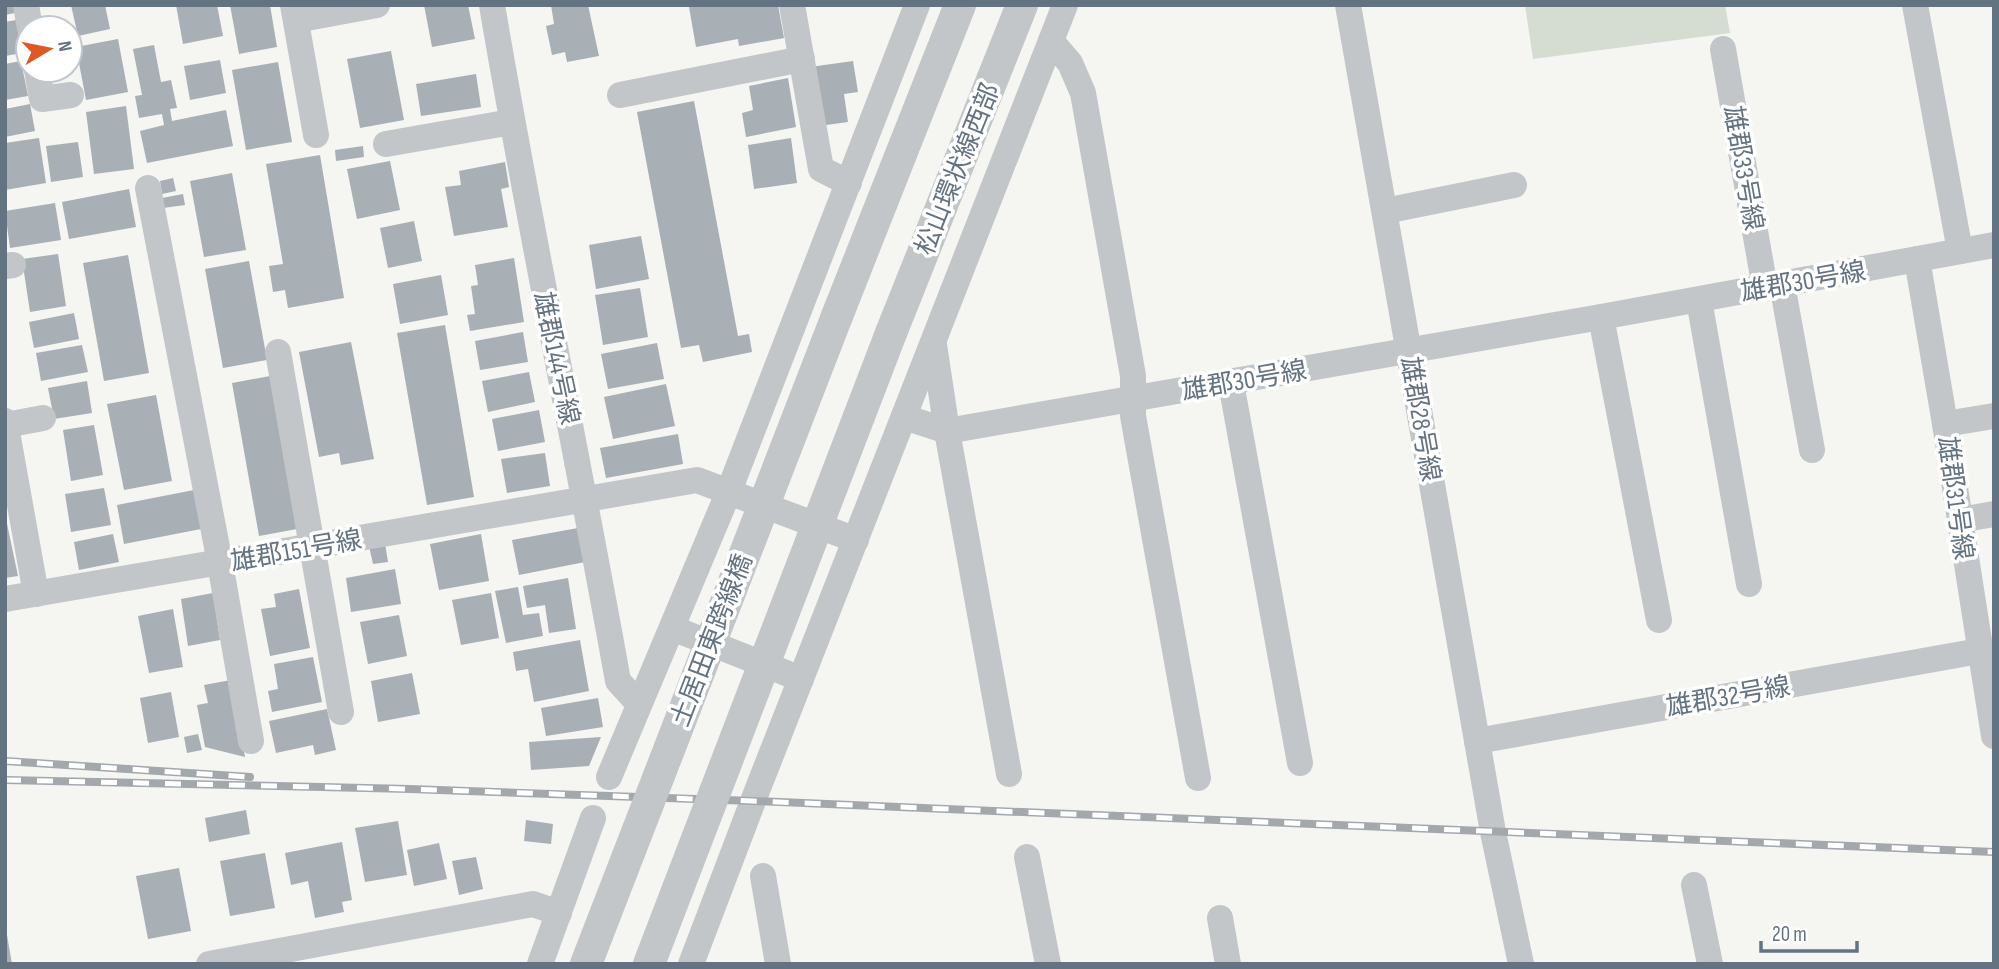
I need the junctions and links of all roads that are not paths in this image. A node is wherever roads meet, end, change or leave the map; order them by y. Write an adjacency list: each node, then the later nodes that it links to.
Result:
1 (377, 5): 10 (street)
2 (492, 5): 17 (street, 雄郡144号線)
3 (792, 5): 13 (street)
4 (917, 5): 20 (street)
5 (960, 5): 73 (street, 土居田東跨線橋, bridge)
6 (1023, 5): 74 (street, 松山環状線西部, bridge)
7 (1065, 5): 11 (street)
8 (1348, 5): 23 (street, 雄郡28号線)
9 (1915, 5): 25 (street)
10 (294, 13): 18 (street)
11 (1051, 41): 30 (street); 34 (street)
12 (1723, 49): 27 (street, 雄郡33号線)
13 (802, 60): 16 (street); 20 (street)
14 (39, 84): 15 (street)
15 (71, 95)
16 (620, 95)
17 (511, 122): 19 (street); 43 (street, 雄郡144号線)
18 (316, 135)
19 (386, 144)
20 (849, 183): 42 (street)
21 (1514, 185): 23 (street)
22 (148, 188): 48 (street)
23 (1385, 211): 31 (street, 雄郡28号線)
24 (1994, 245): 25 (street, 雄郡30号線)
25 (1960, 251): 26 (street, 雄郡30号線)
26 (1917, 259): 27 (street, 雄郡30号線); 39 (street, 雄郡31号線)
27 (1774, 286): 28 (street, 雄郡30号線); 41 (street, 雄郡33号線)
28 (1699, 300): 29 (street, 雄郡30号線); 49 (street)
29 (1601, 317): 31 (street, 雄郡30号線); 52 (street)
30 (934, 341): 36 (street); 40 (street)
31 (1409, 350): 33 (street, 雄郡30号線); 60 (street, 雄郡28号線)
32 (278, 352): 47 (street)
33 (1231, 383): 34 (street, 雄郡30号線); 61 (street)
34 (1132, 399): 40 (street, 雄郡30号線); 64 (street)
35 (1994, 416): 39 (street)
36 (904, 417): 40 (street, 雄郡30号線); 46 (street)
37 (43, 418): 38 (street)
38 (6, 423): 50 (street)
39 (1945, 424): 45 (street, 雄郡31号線)
40 (947, 431): 62 (street)
41 (1812, 450)
42 (729, 491): 43 (street); 46 (street); 53 (street)
43 (586, 500): 47 (street, 雄郡151号線); 56 (street, 雄郡144号線)
44 (1994, 514): 45 (street)
45 (1960, 520): 54 (street, 雄郡31号線)
46 (856, 540): 55 (street)
47 (311, 547): 48 (street, 雄郡151号線); 57 (street)
48 (220, 563): 50 (street, 雄郡151号線); 59 (street)
49 (1749, 584)
50 (36, 594): 51 (street, 雄郡151号線)
51 (5, 599)
52 (1658, 620)
53 (672, 628): 55 (street); 56 (street)
54 (1979, 651): 58 (street, 雄郡31号線); 60 (street, 雄郡32号線)
55 (801, 679): 75 (street)
56 (638, 703): 63 (street)
57 (341, 712)
58 (1994, 736)
59 (251, 741)
60 (1477, 741): 79 (street, 雄郡28号線)
61 (1300, 763)
62 (1009, 774)
63 (609, 777)
64 (1198, 778)
65 (593, 818): 69 (street)
66 (1027, 857): 77 (street)
67 (762, 876): 76 (street)
68 (1694, 886): 80 (street)
69 (559, 913): 71 (street); 72 (street)
70 (1220, 918): 78 (street)
71 (209, 964)
72 (540, 964)
73 (586, 964)
74 (649, 964)
75 (691, 964)
76 (778, 964)
77 (1048, 964)
78 (1228, 964)
79 (1521, 964)
80 (1710, 964)

